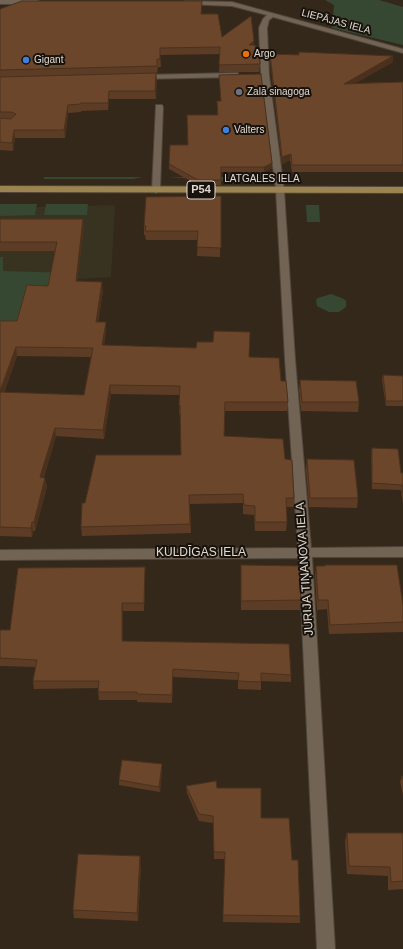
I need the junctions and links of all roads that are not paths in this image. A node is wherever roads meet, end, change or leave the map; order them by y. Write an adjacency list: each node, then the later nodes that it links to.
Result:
1 (0, 2): 2 (street)
2 (47, 2)
3 (180, 2): 4 (street, LIEPĀJAS IELA)
4 (272, 15): 5 (street, LIEPĀJAS IELA); 11 (street, JURIJA TIŅANOVA IELA)
5 (403, 51)
6 (241, 75): 7 (street)
7 (132, 78)
8 (159, 107): 10 (street)
9 (0, 189): 10 (main road, LATGALES IELA / P54)
10 (156, 190): 11 (main road, LATGALES IELA / P54)
11 (280, 190): 12 (main road, LATGALES IELA / P54); 14 (street, JURIJA TIŅANOVA IELA)
12 (403, 190)
13 (403, 552): 14 (street, KULDĪGAS IELA)
14 (305, 553): 15 (street, KULDĪGAS IELA); 16 (street, JURIJA TIŅANOVA IELA)
15 (0, 555)
16 (326, 949)

